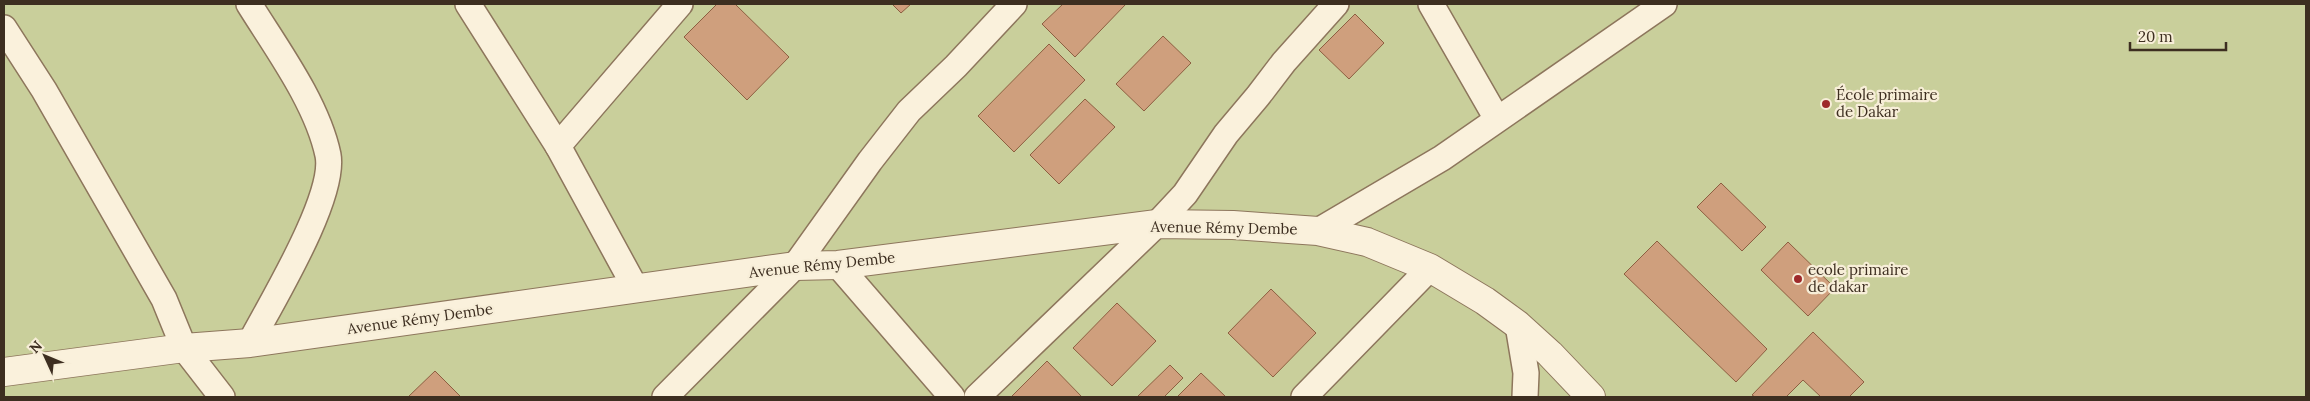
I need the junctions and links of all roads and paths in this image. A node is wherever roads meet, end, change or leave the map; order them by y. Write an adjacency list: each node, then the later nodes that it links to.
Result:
1 (249, 4): 18 (street)
2 (468, 4): 10 (street)
3 (680, 4): 10 (street)
4 (1014, 4): 14 (street)
5 (1336, 4): 11 (street)
6 (1431, 4): 9 (street)
7 (1664, 4): 9 (street)
8 (4, 28): 19 (street)
9 (1498, 119): 12 (street)
10 (558, 146): 16 (street)
11 (1157, 224): 12 (street, Avenue Rémy Dembe); 13 (street, Avenue Rémy Dembe); 24 (street)
12 (1318, 231): 15 (street, Avenue Rémy Dembe)
13 (838, 265): 14 (street, Avenue Rémy Dembe); 23 (street)
14 (795, 266): 16 (street, Avenue Rémy Dembe); 22 (street)
15 (1430, 268): 17 (street, Avenue Rémy Dembe); 25 (street)
16 (636, 290): 18 (street, Avenue Rémy Dembe)
17 (1518, 325): 26 (street); 27 (street, Avenue Rémy Dembe)
18 (250, 343): 19 (street, Avenue Rémy Dembe)
19 (184, 348): 20 (street, Avenue Rémy Dembe); 21 (street)
20 (4, 372)
21 (222, 397)
22 (665, 397)
23 (952, 397)
24 (977, 397)
25 (1304, 397)
26 (1525, 397)
27 (1591, 397)

